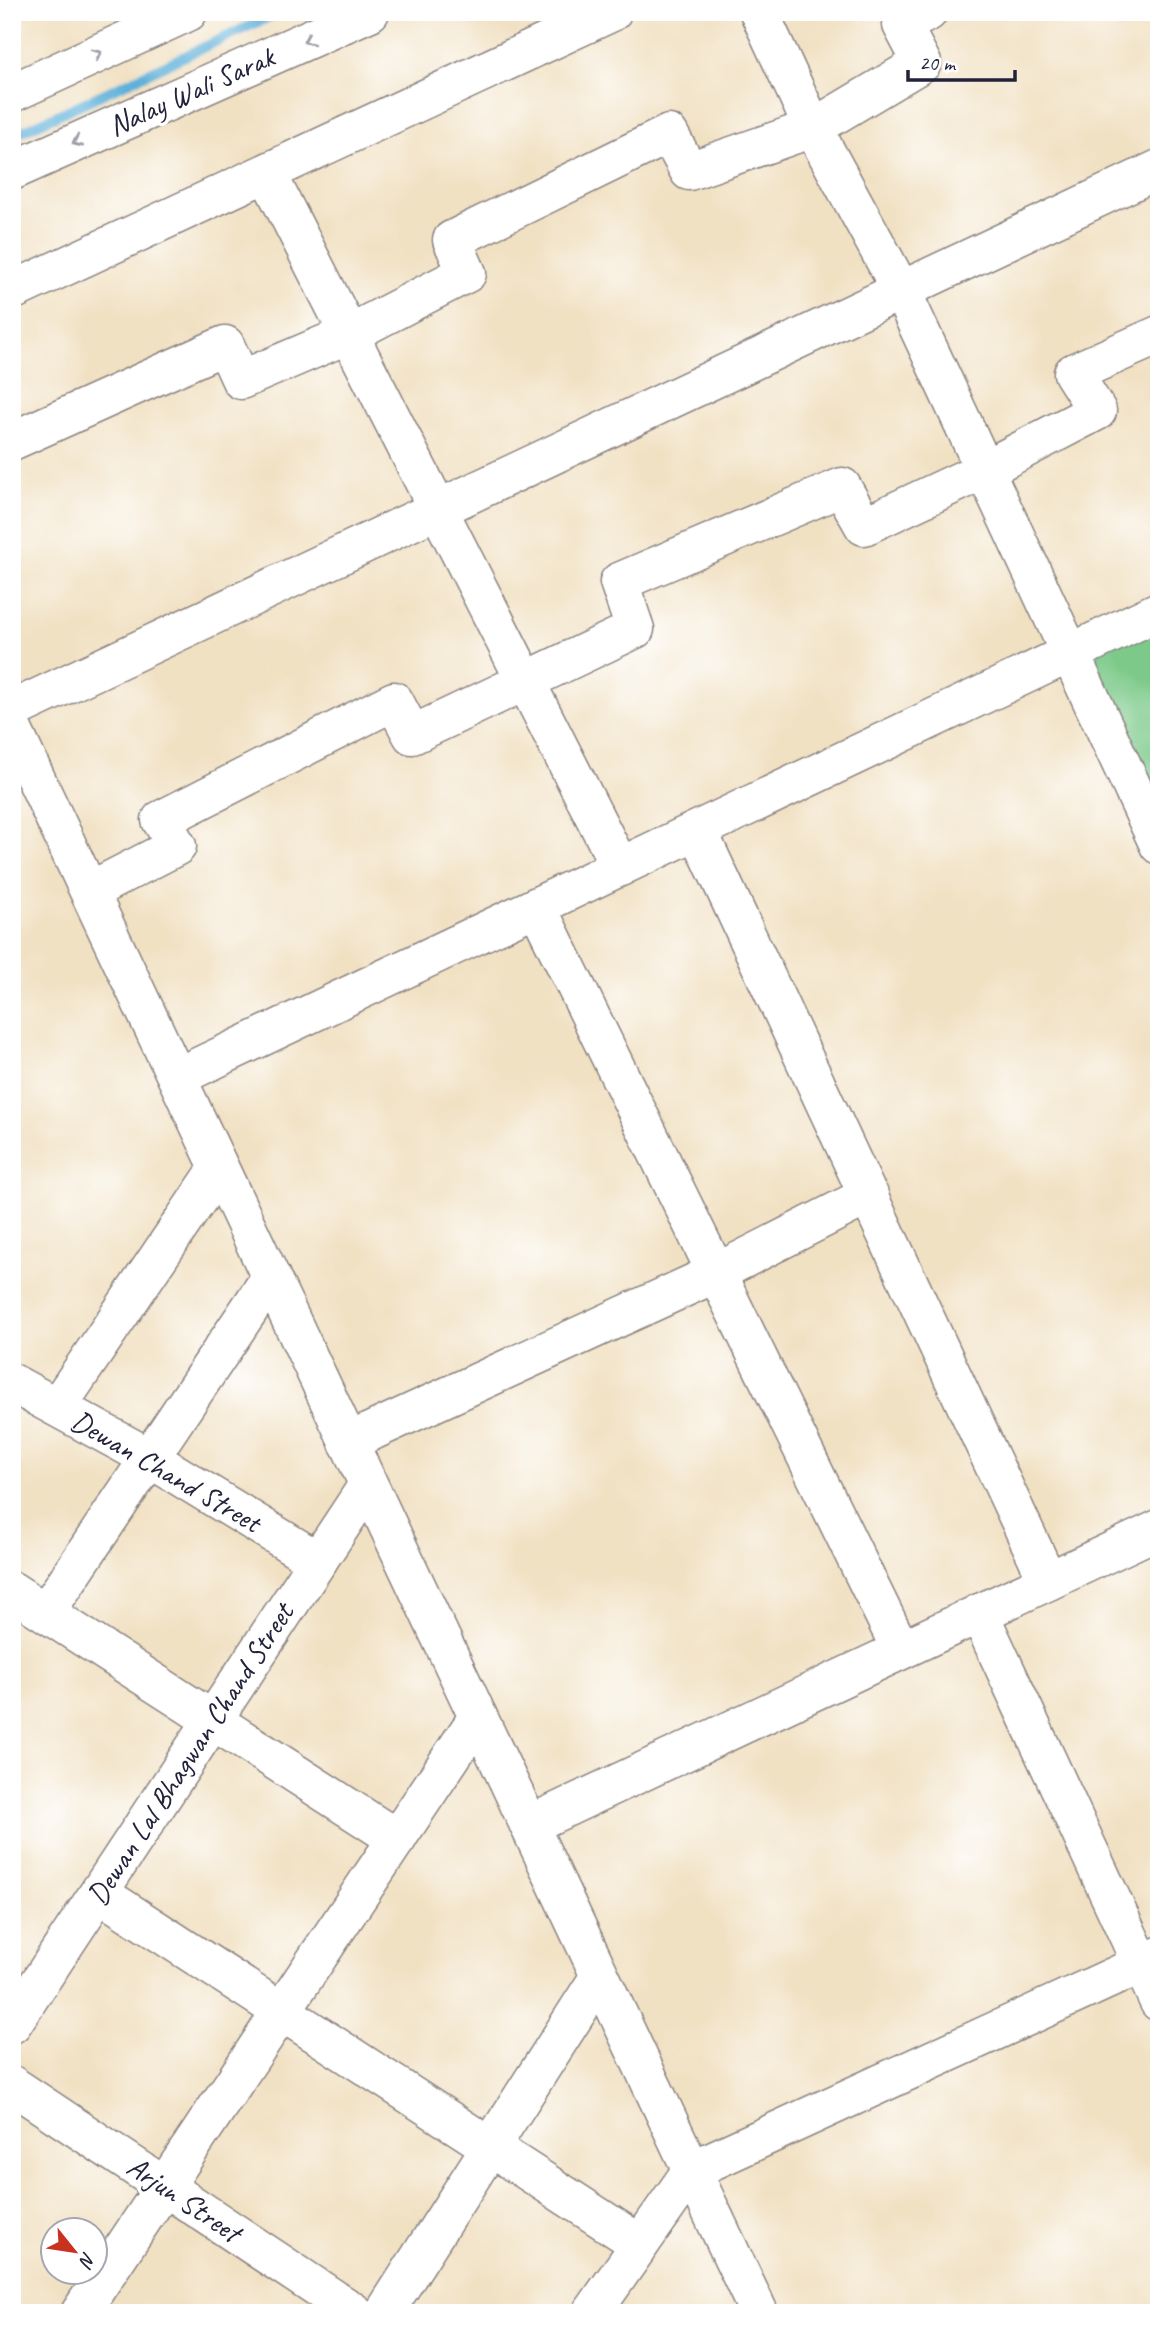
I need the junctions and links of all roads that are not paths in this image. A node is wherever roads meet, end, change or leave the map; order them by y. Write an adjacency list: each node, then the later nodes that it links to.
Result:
1 (188, 12): 6 (street, one-way to 1)
2 (370, 12): 9 (street, Nalay Wali Sarak, one-way to 9)
3 (612, 12): 10 (street)
4 (759, 12): 7 (street)
5 (929, 12): 7 (street)
6 (12, 93)
7 (813, 128): 12 (street); 13 (street)
8 (1159, 169): 12 (street)
9 (12, 171)
10 (267, 173): 11 (street); 13 (street)
11 (12, 291)
12 (902, 292): 16 (street); 17 (street)
13 (349, 334): 15 (street); 17 (street)
14 (1159, 335): 16 (street)
15 (12, 441)
16 (984, 470): 19 (street); 20 (street)
17 (439, 510): 20 (street); 21 (street)
18 (1159, 611): 19 (street)
19 (1069, 654): 23 (street); 24 (street)
20 (526, 682): 25 (street); 26 (street)
21 (12, 710)
22 (12, 728): 26 (street)
23 (698, 831): 25 (street); 30 (street)
24 (1159, 845)
25 (620, 867): 27 (street)
26 (90, 891): 28 (street)
27 (537, 907): 28 (street); 31 (street)
28 (177, 1077): 29 (street)
29 (219, 1167): 32 (street); 34 (street)
30 (869, 1195): 31 (street); 40 (street)
31 (716, 1273): 35 (street); 44 (street)
32 (271, 1277): 35 (street); 36 (street)
33 (12, 1383): 34 (street, Dewan Chand Street)
34 (57, 1407): 36 (street, Dewan Chand Street)
35 (348, 1441): 37 (street)
36 (148, 1457): 39 (street, Dewan Chand Street); 42 (street)
37 (369, 1485): 39 (street, Dewan Lal Bhagwan Chand Street); 45 (street)
38 (1159, 1529): 40 (street)
39 (318, 1561): 46 (street, Dewan Lal Bhagwan Chand Street)
40 (1048, 1581): 43 (street)
41 (12, 1591): 42 (street)
42 (46, 1612): 46 (street)
43 (979, 1613): 44 (street); 50 (street)
44 (901, 1650): 47 (street)
45 (478, 1717): 47 (street); 48 (street)
46 (213, 1720): 48 (street); 49 (street, Dewan Lal Bhagwan Chand Street)
47 (529, 1825): 51 (street)
48 (397, 1839): 53 (street)
49 (99, 1893): 53 (street); 54 (street, Dewan Lal Bhagwan Chand Street)
50 (1150, 1960): 52 (street); 57 (street)
51 (600, 1976): 56 (street); 57 (street)
52 (1159, 2002)
53 (281, 2011): 56 (street); 58 (street)
54 (12, 2024)
55 (12, 2085): 58 (street, Arjun Street)
56 (490, 2147): 59 (street); 62 (street)
57 (692, 2170): 59 (street); 64 (street)
58 (165, 2186): 60 (street); 61 (street, Arjun Street)
59 (640, 2244): 63 (street)
60 (80, 2313)
61 (355, 2313)
62 (384, 2313)
63 (592, 2313)
64 (759, 2313)

